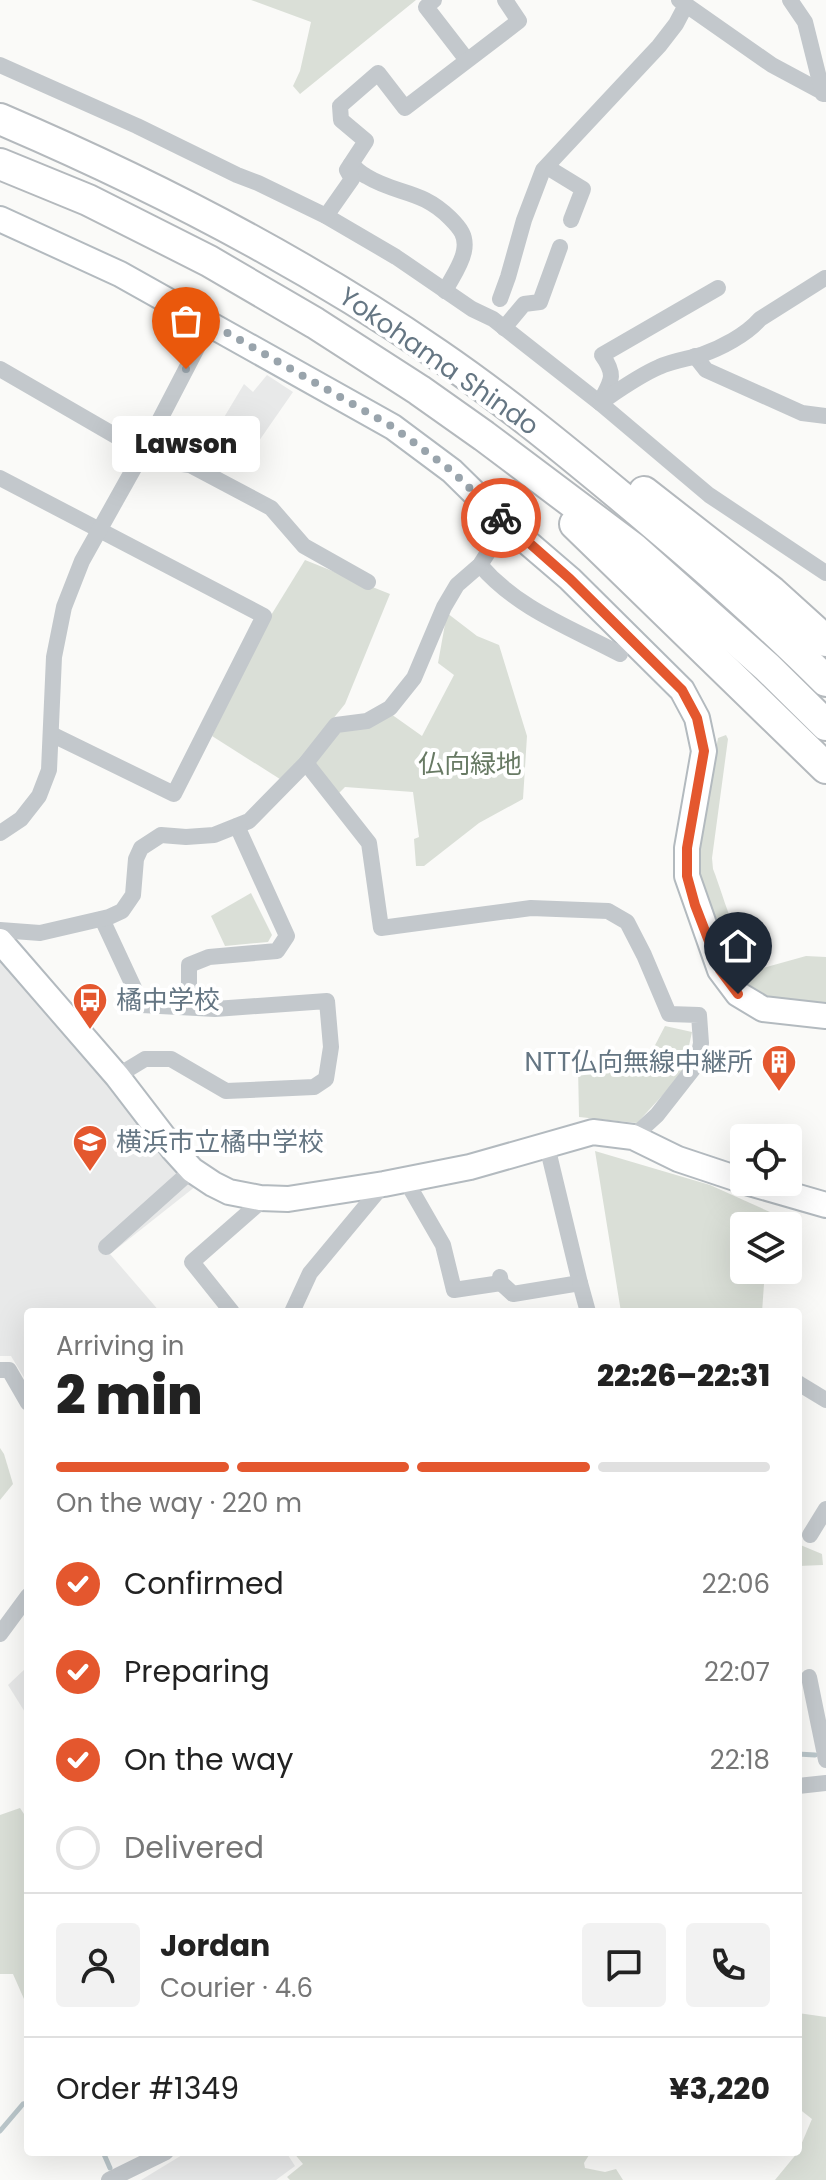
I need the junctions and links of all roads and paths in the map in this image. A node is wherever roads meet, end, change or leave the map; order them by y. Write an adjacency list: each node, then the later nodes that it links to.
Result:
1 (434, 0): 5 (street)
2 (505, 0): 5 (street)
3 (790, 0): 7 (street)
4 (683, 3): 7 (street); 11 (street)
5 (467, 60): 10 (street)
6 (0, 65): 12 (street)
7 (825, 94)
8 (0, 119): 22 (highway, Yokohama Shindo)
9 (0, 164): 27 (highway, Yokohama Shindo)
10 (351, 164): 12 (street); 18 (street)
11 (547, 167): 14 (street); 20 (street)
12 (326, 216): 18 (street)
13 (0, 219): 21 (street)
14 (571, 220)
15 (560, 247): 20 (street)
16 (826, 280): 19 (street); 23 (street)
17 (718, 288): 25 (street)
18 (445, 291): 20 (street)
19 (793, 303)
20 (498, 314): 25 (street)
21 (210, 323): 28 (street); 30 (street)
22 (437, 354): 35 (highway); 37 (highway, Yokohama Shindo)
23 (695, 356): 25 (street); 26 (street)
24 (0, 369): 28 (street)
25 (600, 403): 33 (street)
26 (826, 416)
27 (484, 436): 38 (highway, Yokohama Shindo); 40 (highway)
28 (143, 452): 31 (street); 34 (street)
29 (0, 478): 31 (street)
30 (506, 524): 32 (street); 36 (street)
31 (99, 531): 39 (street); 39 (street)
32 (480, 565): 36 (street); 41 (street)
33 (826, 573)
34 (368, 582)
35 (826, 641)
36 (633, 657): 49 (street)
37 (826, 681)
38 (826, 725)
39 (51, 734): 44 (street)
40 (819, 760): 42 (highway)
41 (306, 763): 43 (street); 51 (street)
42 (826, 781)
43 (237, 826): 45 (street); 48 (street)
44 (0, 833)
45 (102, 919): 46 (street); 48 (street)
46 (0, 930)
47 (0, 941): 50 (street)
48 (189, 1007): 50 (street)
49 (826, 1016)
50 (117, 1076): 53 (street)
51 (633, 1137): 52 (street); 54 (street)
52 (547, 1146): 55 (street); 60 (street)
53 (192, 1170): 57 (street); 59 (street)
54 (730, 1177)
55 (394, 1181): 57 (street); 60 (street); 62 (street)
56 (794, 1196): 58 (street)
57 (265, 1198): 61 (street)
58 (826, 1205)
59 (106, 1247)
60 (580, 1283): 63 (street)
61 (229, 1308)
62 (294, 1308)
63 (587, 1308)
64 (0, 1370): 66 (street)
65 (802, 1385): 67 (street)
66 (24, 1396)
67 (826, 1400)
68 (826, 1509): 69 (street)
69 (808, 1533)
70 (24, 1601): 71 (street)
71 (0, 1634)
72 (826, 1670): 73 (street)
73 (804, 1678): 74 (street)
74 (826, 1760)
75 (826, 1783): 76 (street)
76 (802, 1786)
77 (158, 2156): 78 (street)
78 (109, 2180)

